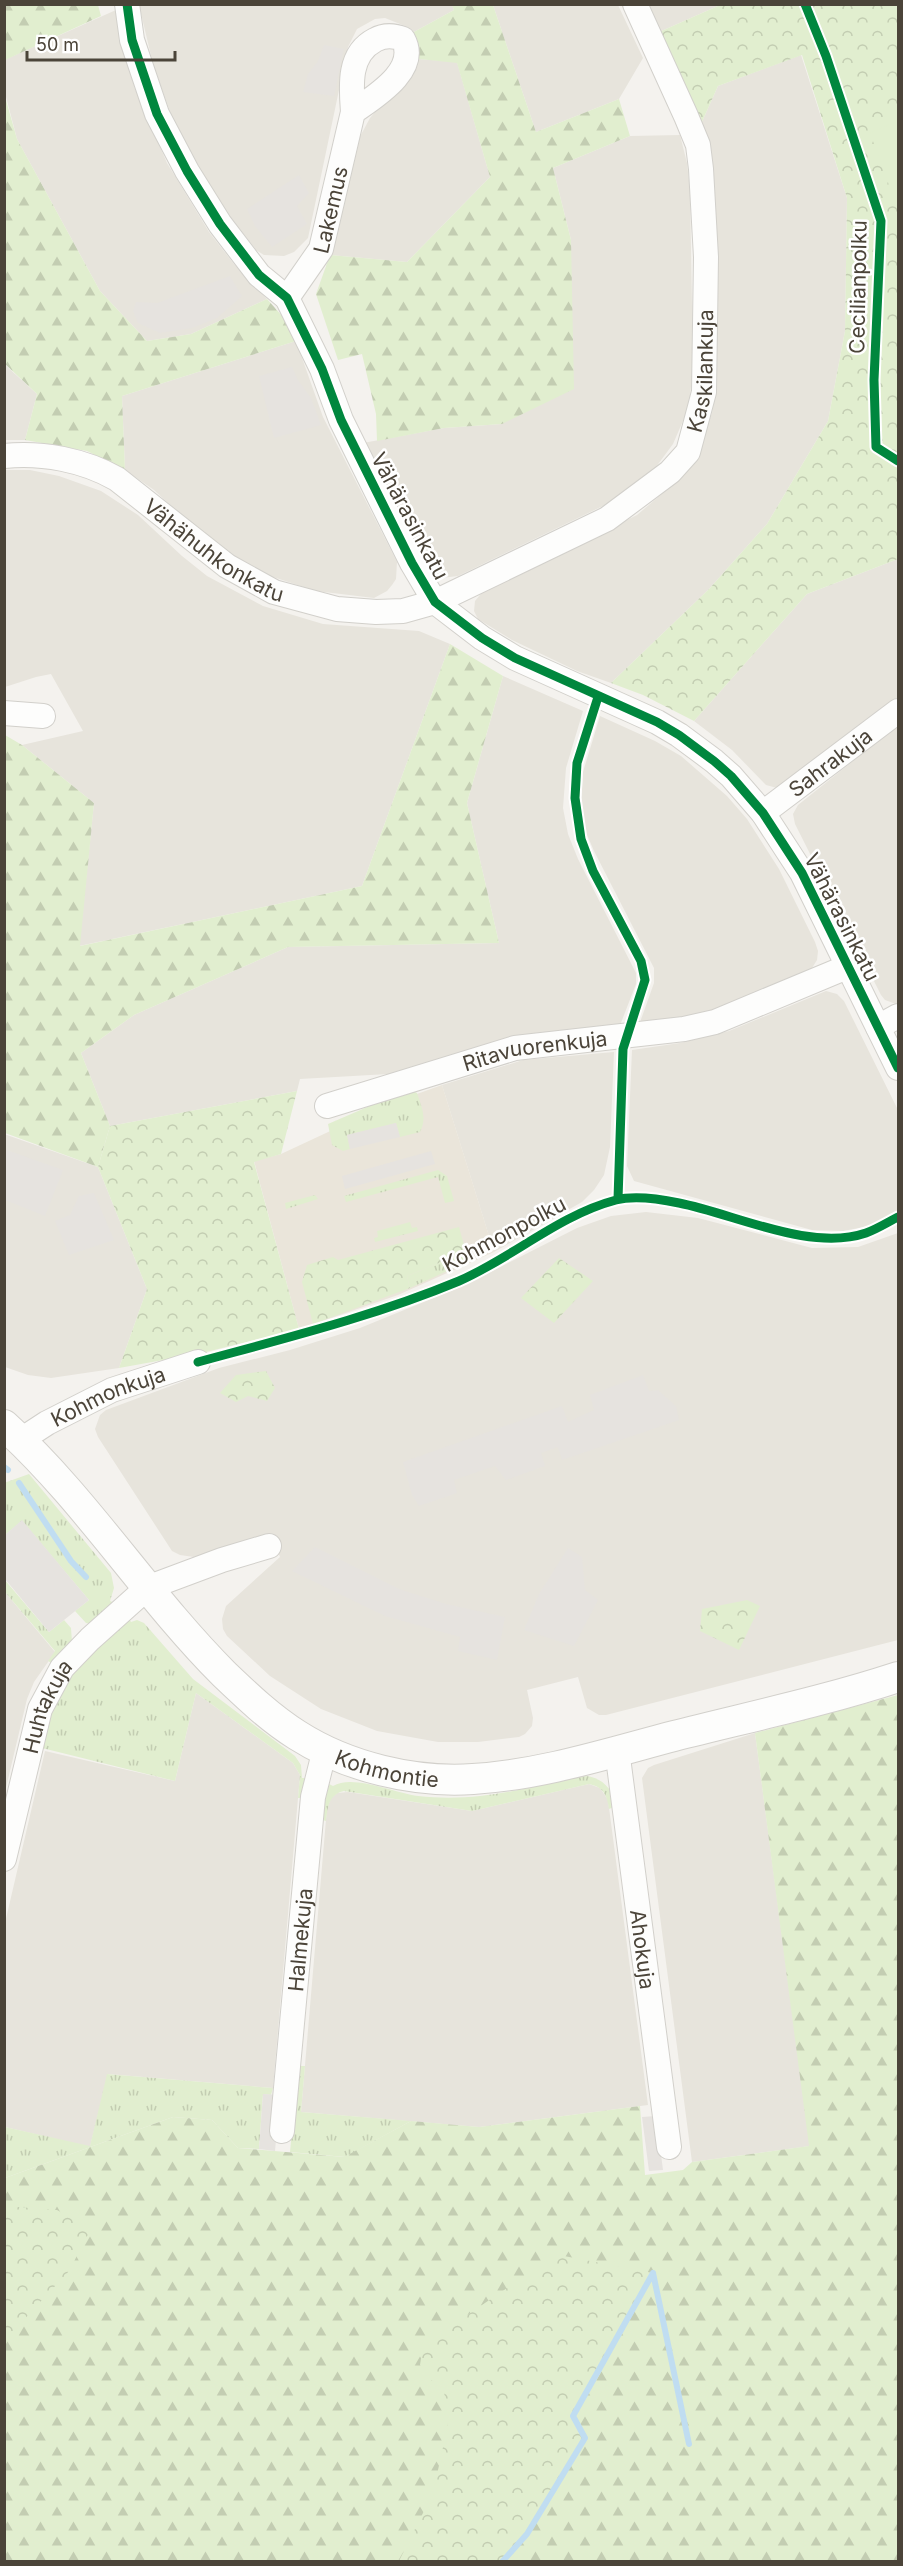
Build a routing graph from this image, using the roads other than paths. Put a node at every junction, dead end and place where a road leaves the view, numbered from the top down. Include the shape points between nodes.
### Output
1 (127, 4) edge
2 (635, 4) edge
3 (353, 112) dead end
4 (287, 298) junction
5 (4, 456) edge
6 (435, 602) junction
7 (898, 711) edge
8 (4, 712) edge
9 (43, 716) dead end
10 (763, 813) junction
11 (847, 967) junction
12 (888, 1021) edge
13 (898, 1068) edge
14 (327, 1106) dead end
15 (198, 1362) dead end
16 (13, 1432) edge
17 (269, 1546) dead end
18 (147, 1588) junction
19 (898, 1677) edge
20 (326, 1749) junction
21 (617, 1750) junction
22 (4, 1858) edge
23 (282, 2131) dead end
24 (669, 2147) dead end

1 - 4 street, Vähärasinkatu via 132,40 157,114 187,171 220,224 259,275
2 - 6 street, Kaskilankuja via 698,145 701,169 706,257 704,392 688,452 656,484 607,519
3 - 4 street, Lakemus via 321,249
4 - 6 street, Vähärasinkatu via 322,369 341,420
5 - 6 street, Vähähuhkonkatu via 57,458 102,471 227,566 294,599 376,612
6 - 10 street, Vähärasinkatu via 515,658 679,735 731,776
7 - 10 street, Sahrakuja
8 - 9 street
10 - 11 street, Vähärasinkatu via 802,873
11 - 12 street, Vähärasinkatu
11 - 14 street, Ritavuorenkuja via 715,1022 515,1048
12 - 13 street, Vähärasinkatu
15 - 16 street, Kohmonkuja via 112,1390 46,1423
16 - 18 street, Kohmontie
17 - 18 street
18 - 20 street, Kohmontie via 199,1648 256,1704 298,1736
18 - 22 street, Huhtakuja via 74,1655 47,1694 35,1726
19 - 21 street, Kohmontie
20 - 21 street, Kohmontie via 349,1760 408,1776 455,1780 516,1774
20 - 23 street, Halmekuja via 313,1797
21 - 24 street, Ahokuja

